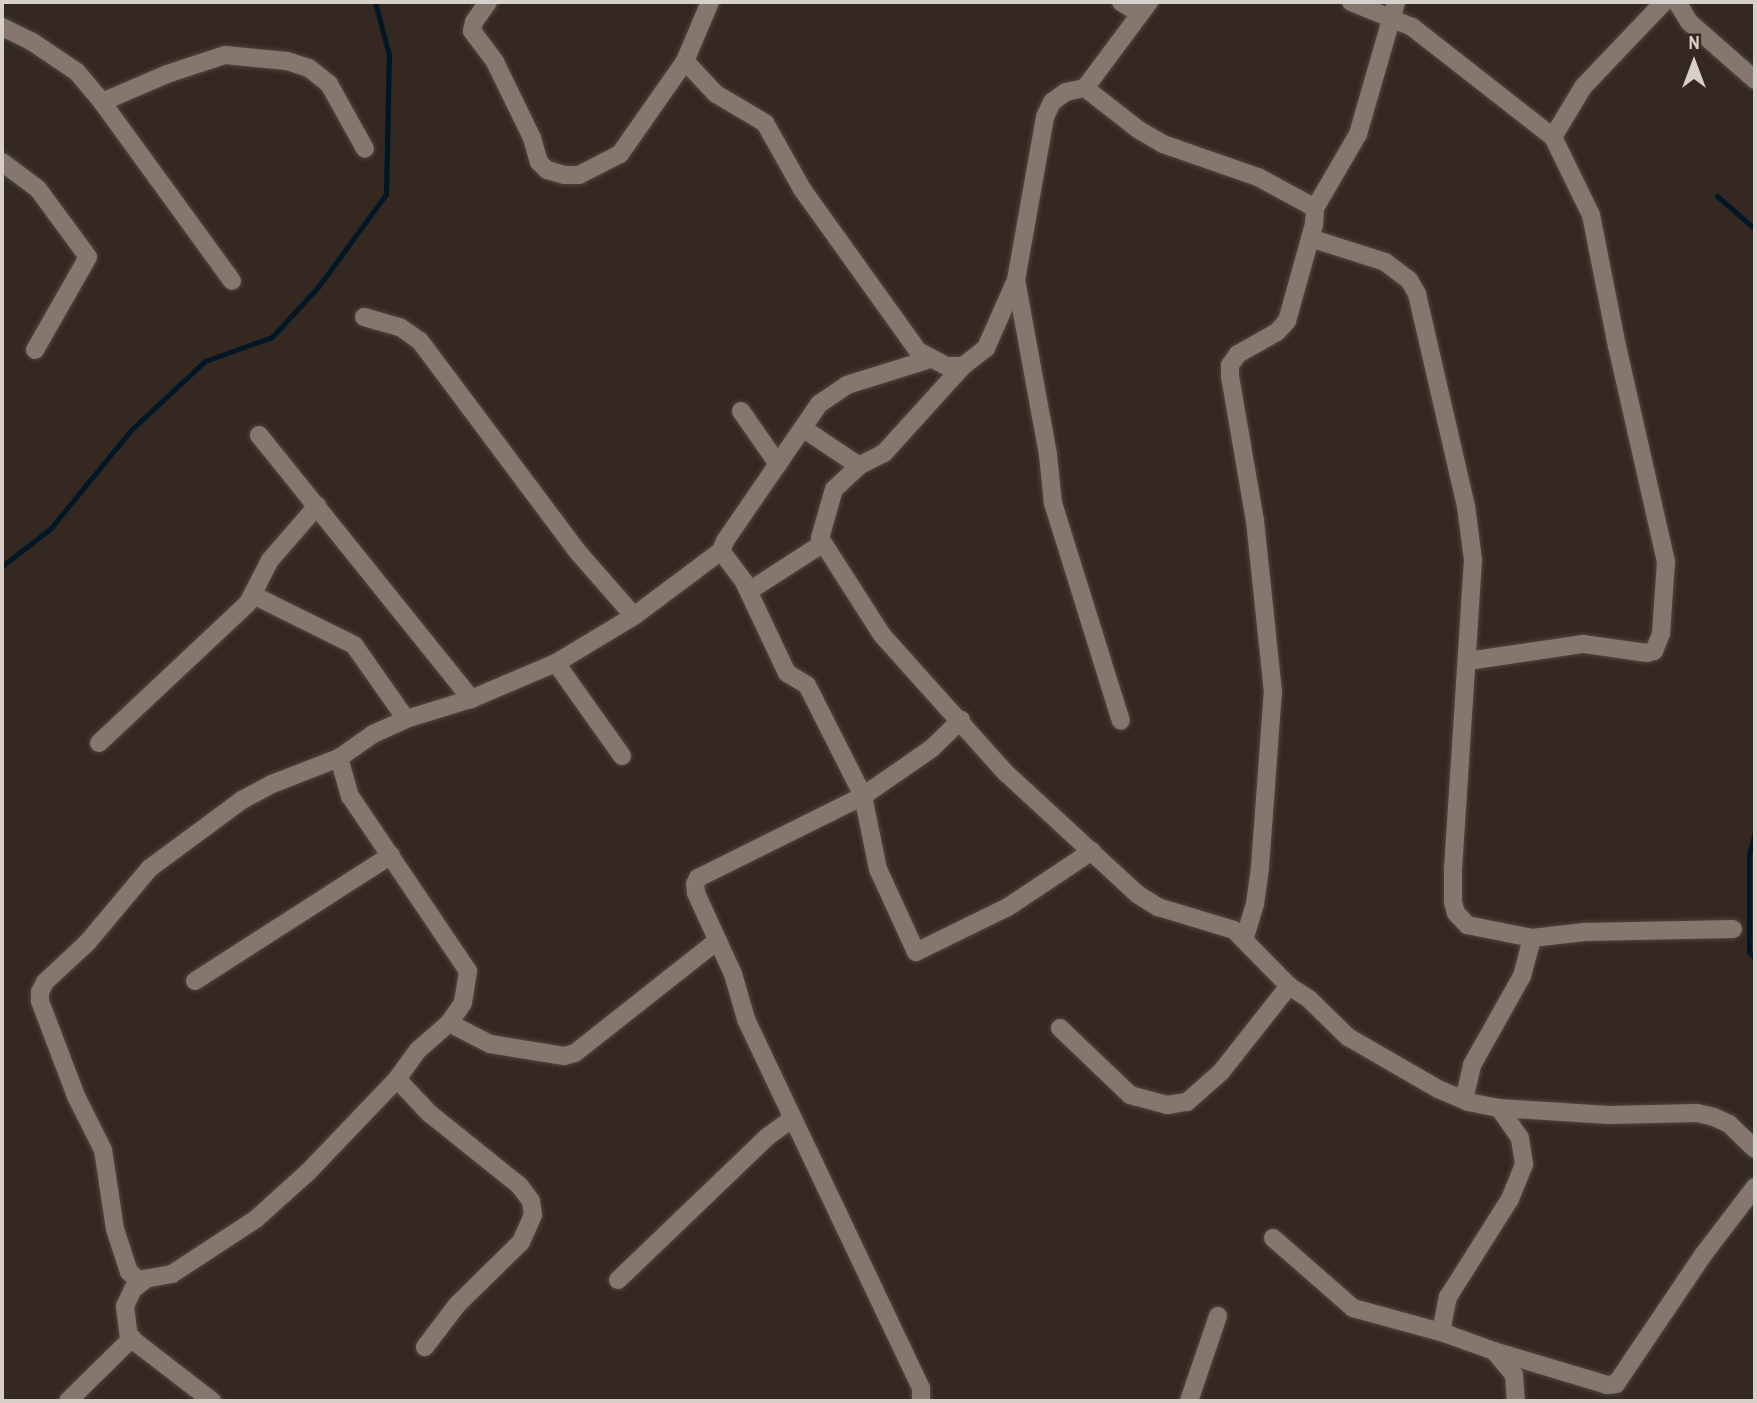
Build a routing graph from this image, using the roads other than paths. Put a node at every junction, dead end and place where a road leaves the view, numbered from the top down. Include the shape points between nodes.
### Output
1 (488, 2) edge
2 (710, 2) edge
3 (1121, 2) edge
4 (1351, 2) edge
5 (1664, 2) edge
6 (1677, 2) edge
7 (1145, 8) edge
8 (1393, 9) edge
9 (2, 27) edge
10 (685, 61) junction
11 (1755, 80) edge
12 (1085, 88) junction
13 (102, 102) junction
14 (1553, 137) junction
15 (365, 149) dead end
16 (2, 162) edge
17 (1315, 208) junction
18 (1310, 238) junction
19 (1016, 280) junction
20 (232, 281) dead end
21 (363, 317) dead end
22 (35, 350) dead end
23 (930, 359) junction
24 (963, 366) junction
25 (741, 411) dead end
26 (804, 429) junction
27 (259, 435) dead end
28 (778, 464) junction
29 (859, 466) junction
30 (317, 506) junction
31 (822, 544) junction
32 (721, 551) junction
33 (749, 592) junction
34 (253, 595) junction
35 (634, 616) junction
36 (1468, 661) junction
37 (556, 663) junction
38 (471, 699) junction
39 (406, 719) junction
40 (961, 720) junction
41 (1121, 721) dead end
42 (99, 743) dead end
43 (622, 756) dead end
44 (339, 758) junction
45 (863, 796) junction
46 (1092, 851) junction
47 (391, 855) junction
48 (1733, 929) dead end
49 (1532, 939) junction
50 (1244, 940) junction
51 (717, 941) junction
52 (195, 981) dead end
53 (1289, 986) junction
54 (449, 1023) junction
55 (1060, 1028) dead end
56 (397, 1079) junction
57 (1464, 1100) junction
58 (1499, 1108) junction
59 (793, 1118) junction
60 (1755, 1149) edge
61 (1755, 1187) edge
62 (1273, 1238) dead end
63 (145, 1280) junction
64 (618, 1280) dead end
65 (1218, 1316) dead end
66 (1441, 1332) junction
67 (132, 1338) junction
68 (425, 1347) dead end
69 (1494, 1351) junction
70 (68, 1401) edge
71 (212, 1401) edge
72 (921, 1401) edge
73 (1189, 1401) edge
74 (1516, 1401) edge

1 - 10 street via 472,31 495,62 540,162 552,173 579,175 620,154
2 - 10 street
3 - 7 street
4 - 8 street
5 - 14 street via 1583,87
6 - 11 street via 1689,22
7 - 12 street
8 - 14 street
8 - 17 street via 1358,134
9 - 13 street via 77,72
10 - 23 street via 716,94 765,123 794,177 838,240 918,351
12 - 17 street via 1163,144 1258,177
12 - 19 street via 1052,102 1045,117
13 - 15 street via 225,55 287,61 309,68 329,84
13 - 20 street
14 - 36 street via 1591,215 1605,272 1617,346 1666,561 1661,634 1654,651 1647,653 1583,644
16 - 22 street via 38,189 88,257
17 - 18 street
18 - 36 street via 1385,262 1400,271 1417,295 1466,506 1473,560
18 - 50 street via 1287,321 1277,332 1238,354 1230,365 1256,534 1273,692 1260,867
19 - 24 street via 986,348
19 - 41 street via 1053,503
21 - 35 street via 400,327 421,341 577,551
23 - 24 street via 946,366
23 - 26 street via 847,384 819,404
24 - 29 street via 884,453
25 - 28 street
26 - 28 street
26 - 29 street
27 - 30 street
28 - 32 street
29 - 31 street via 834,489 827,504
30 - 34 street via 270,561
30 - 38 street
31 - 33 street
31 - 40 street via 883,635
32 - 33 street
32 - 35 street
33 - 45 street via 787,673 807,685
34 - 39 street via 354,645
34 - 42 street via 231,621
35 - 37 street
36 - 49 street via 1460,731 1453,902 1467,925
37 - 38 street
37 - 43 street
38 - 39 street
39 - 44 street via 373,734
40 - 45 street via 931,749
40 - 46 street via 1006,772
44 - 47 street via 351,796
44 - 63 street via 242,800 150,868 40,992 76,1097 103,1150 115,1229 129,1272
45 - 46 street via 878,869 916,952 1007,907
45 - 51 street via 698,878 696,893
46 - 50 street via 1137,894 1158,907 1226,925
47 - 52 street
47 - 54 street via 468,971 463,1003
48 - 49 street via 1585,932
49 - 57 street via 1522,976 1472,1065
50 - 53 street
51 - 54 street via 575,1053 564,1056 490,1044
51 - 59 street via 746,1018
53 - 55 street via 1221,1072 1187,1102 1167,1105 1130,1095
53 - 57 street via 1368,1050
54 - 56 street via 418,1050
56 - 63 street via 256,1219 172,1274
56 - 68 street via 429,1113 519,1185 531,1201 533,1215 521,1242 457,1305
57 - 58 street
58 - 60 street via 1714,1116
58 - 66 street via 1520,1138 1524,1164 1510,1199 1448,1297
59 - 64 street
59 - 72 street via 921,1388
61 - 69 street via 1616,1384
62 - 66 street via 1353,1308
63 - 67 street via 133,1289 125,1306
65 - 73 street
66 - 69 street
67 - 70 street
67 - 71 street
69 - 74 street via 1514,1375

